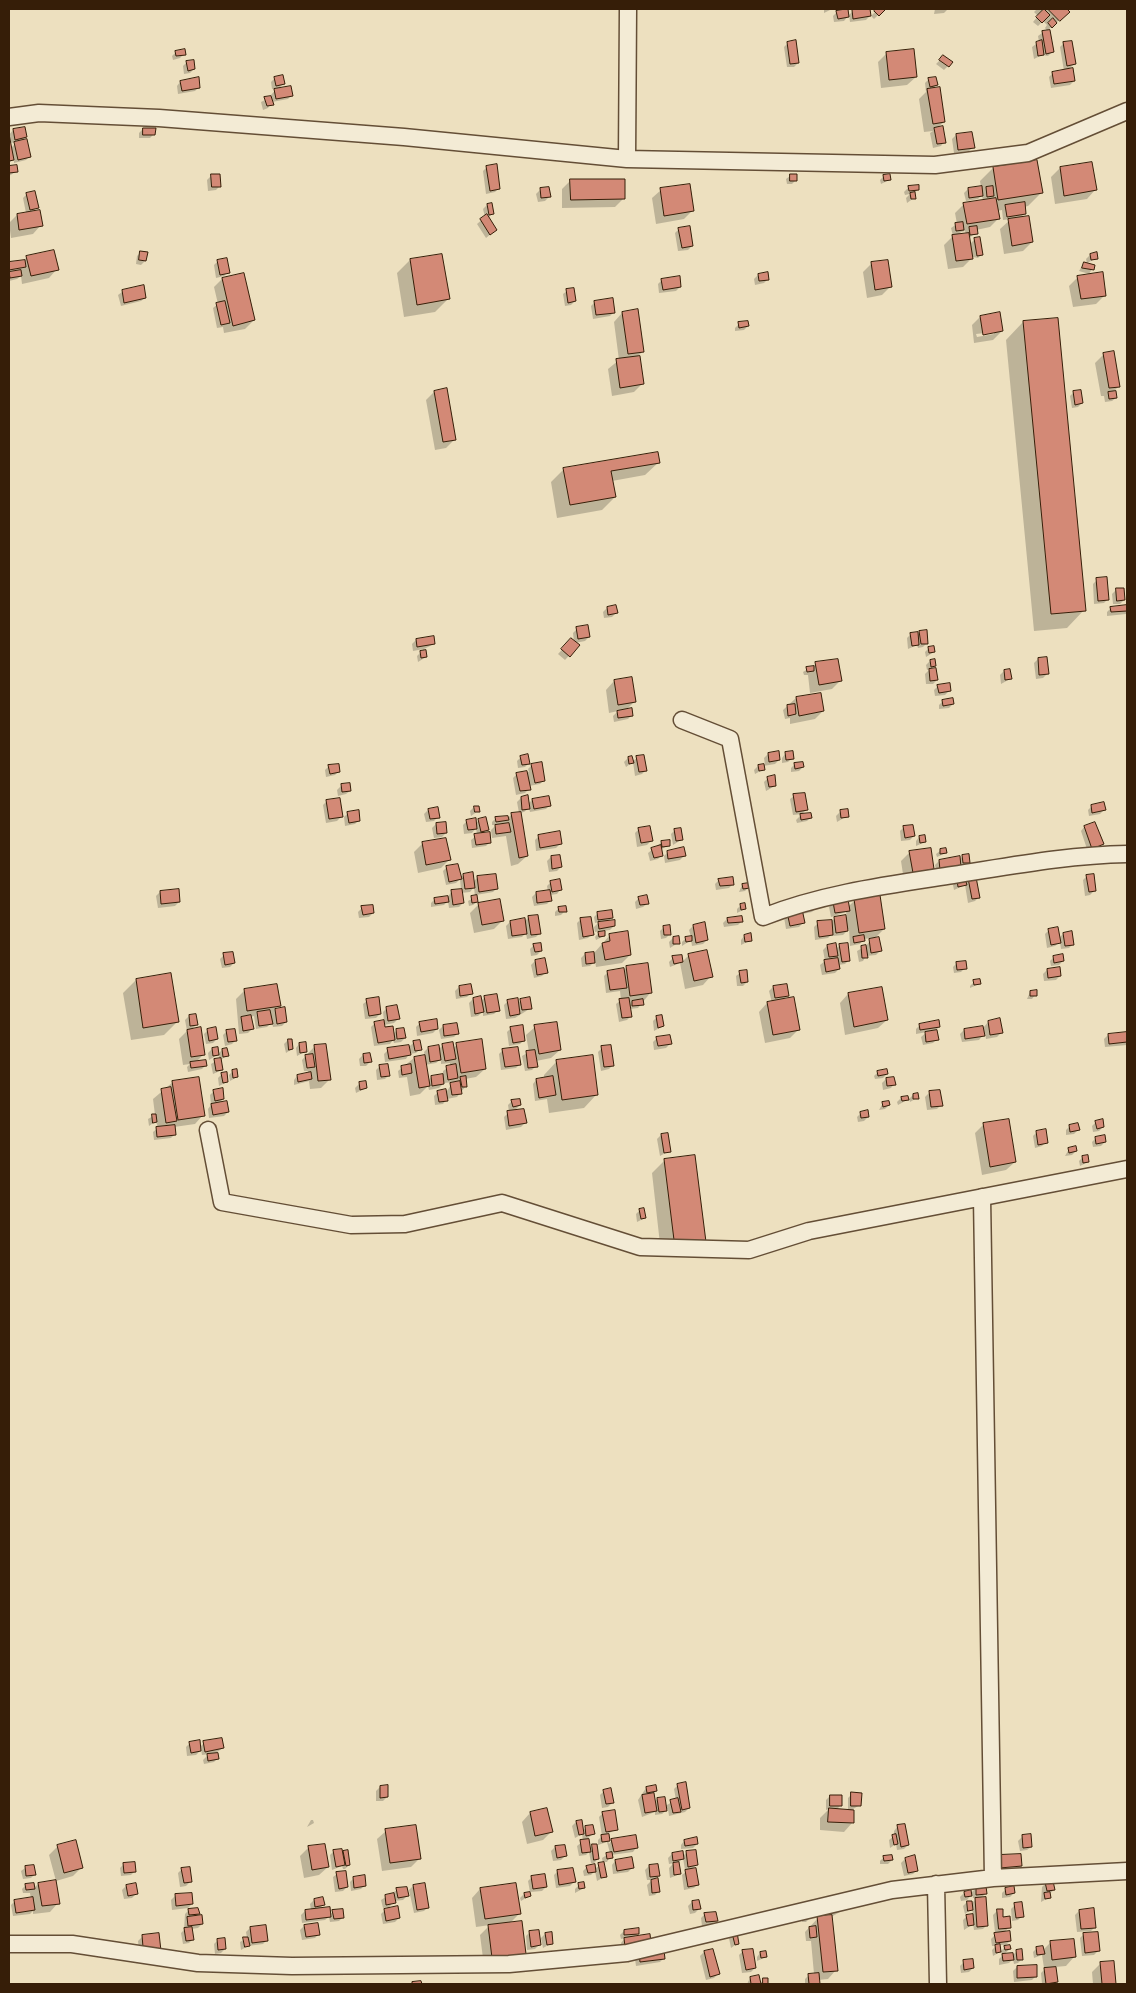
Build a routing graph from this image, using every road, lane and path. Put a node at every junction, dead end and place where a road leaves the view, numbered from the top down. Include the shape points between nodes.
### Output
1 (628, 9) edge
2 (1127, 111) edge
3 (9, 118) edge
4 (627, 158) junction
5 (682, 720) dead end
6 (1127, 854) edge
7 (208, 1130) dead end
8 (1127, 1168) edge
9 (982, 1197) junction
10 (1127, 1871) edge
11 (992, 1878) junction
12 (936, 1884) junction
13 (9, 1944) edge
14 (938, 1984) edge

1 - 4 street
2 - 4 street via 1028,153 935,164
3 - 4 street via 38,113 159,118
5 - 6 street via 730,739 763,917 800,903 863,889 1081,855
7 - 9 street via 222,1202 351,1225 405,1224 502,1203 640,1247 749,1250 809,1231
8 - 9 street
9 - 11 street
10 - 11 street
11 - 12 street
12 - 13 street via 892,1890 627,1953 509,1964 292,1966 198,1963 72,1944
12 - 14 street

